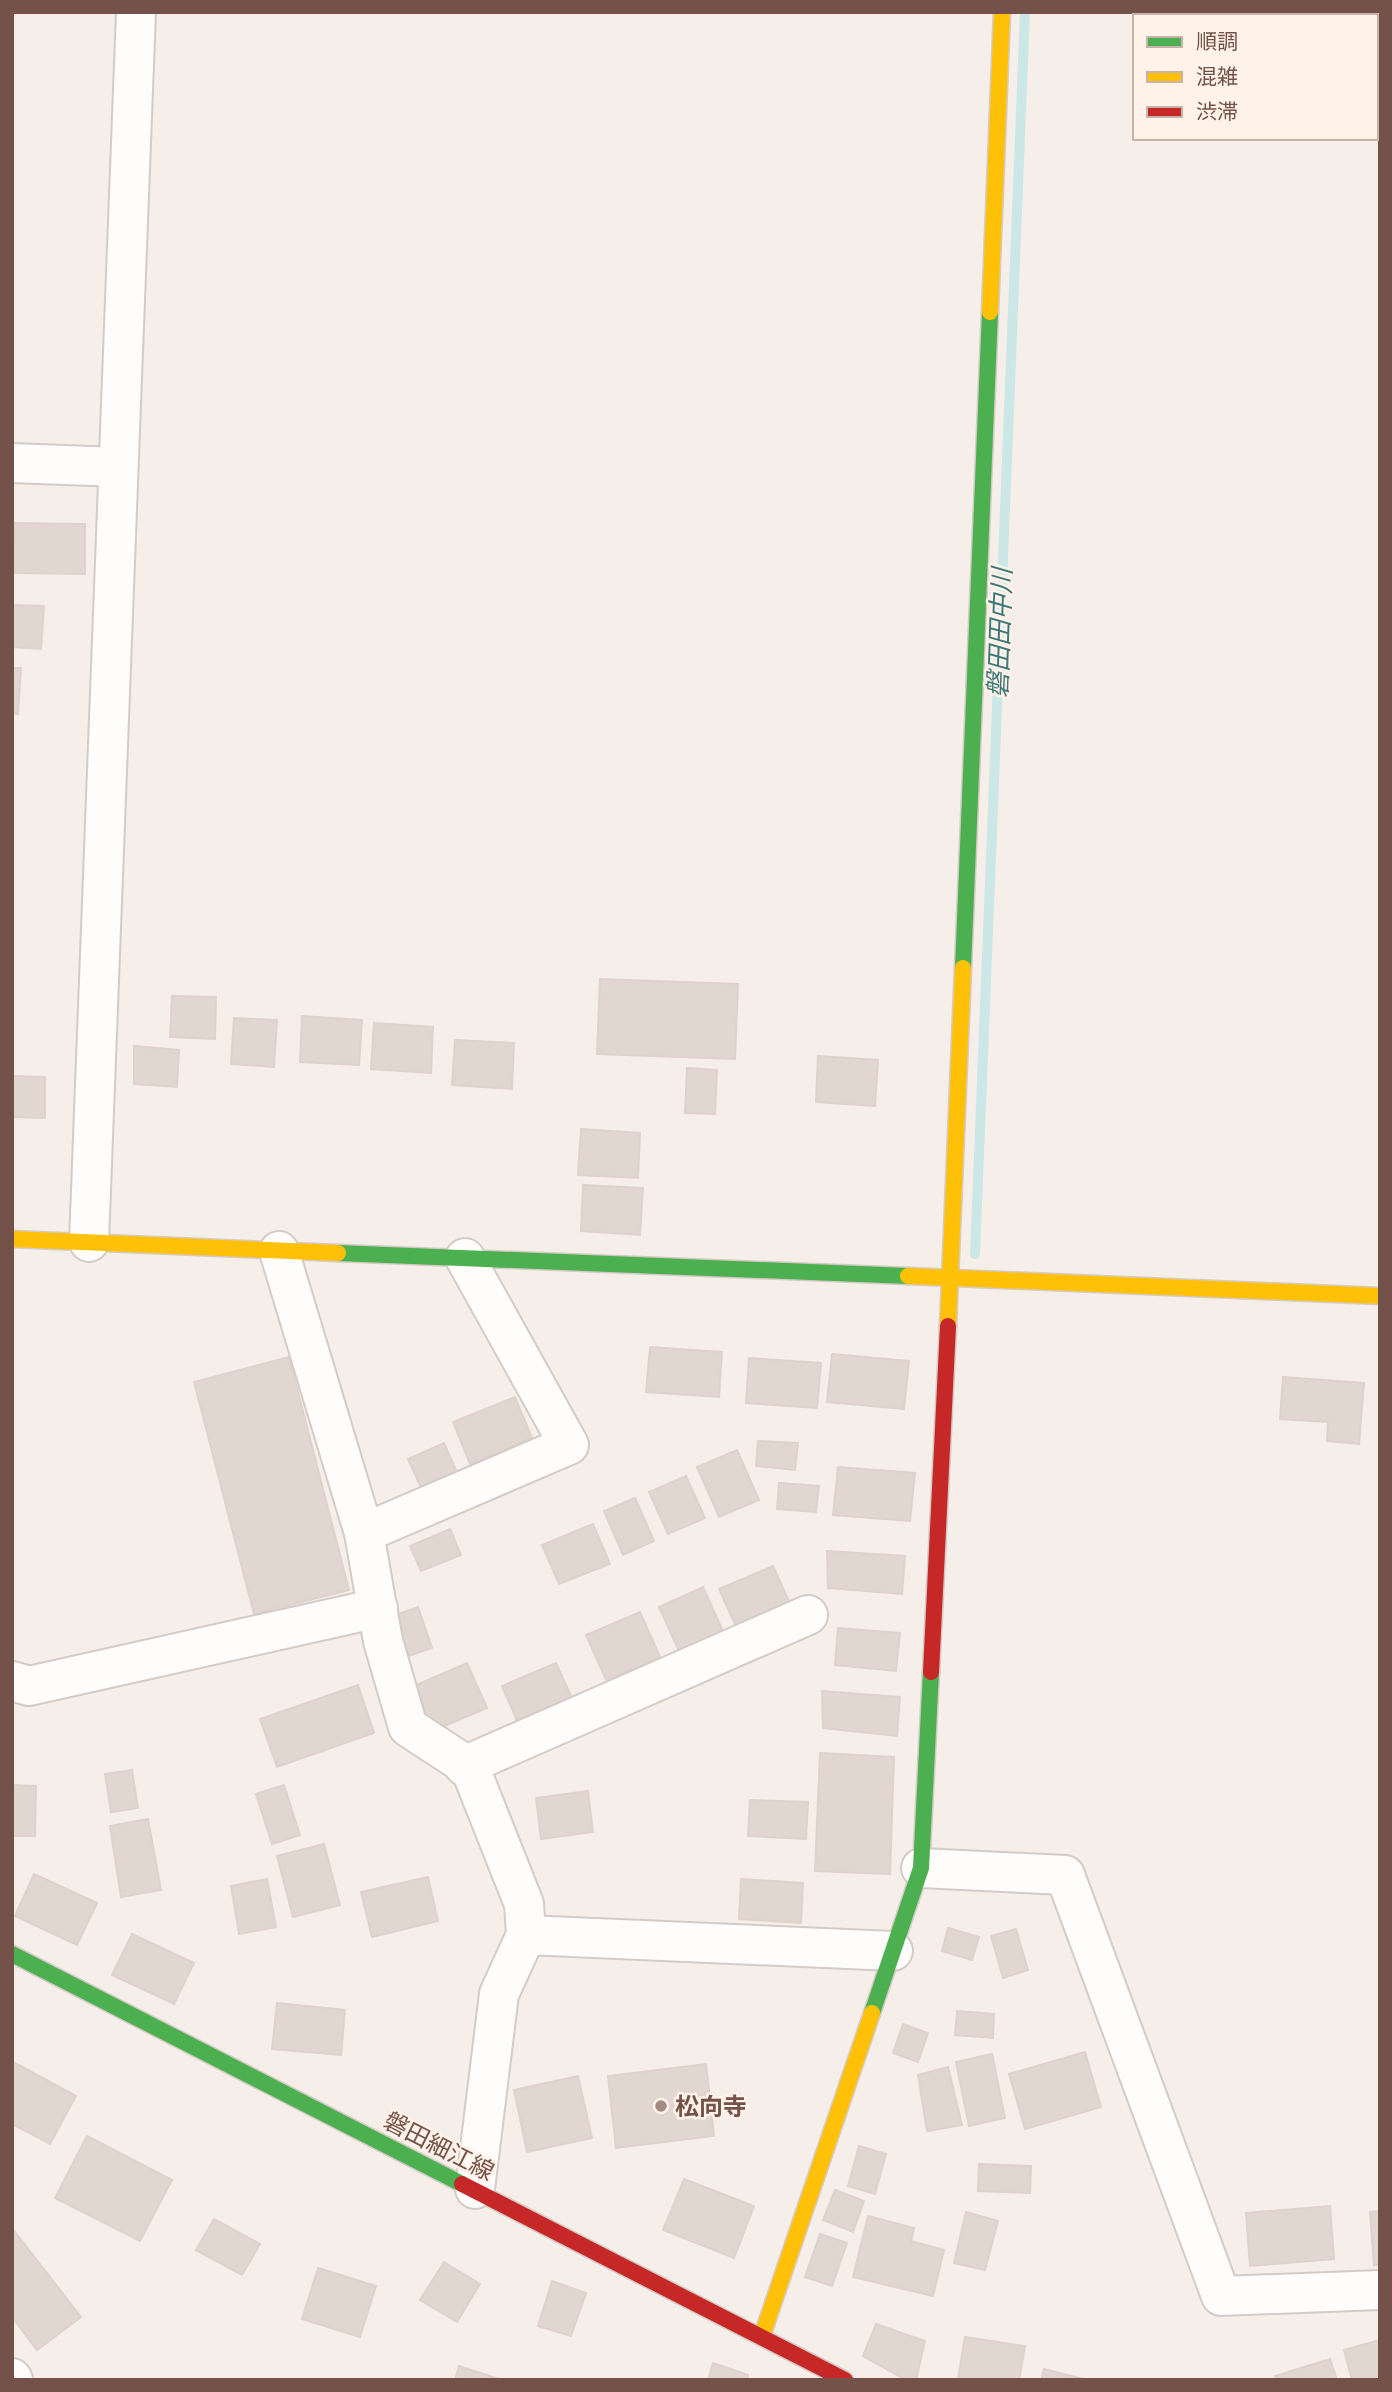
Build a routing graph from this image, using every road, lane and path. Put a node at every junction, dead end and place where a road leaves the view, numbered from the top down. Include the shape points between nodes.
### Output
1 (136, 12) edge
2 (1002, 12) edge
3 (12, 463) edge
4 (118, 467) junction
5 (12, 1238) edge
6 (89, 1242) junction
7 (279, 1251) junction
8 (465, 1258) junction
9 (951, 1276) junction
10 (1380, 1296) edge
11 (364, 1533) junction
12 (377, 1608) junction
13 (808, 1615) dead end
14 (12, 1681) edge
15 (464, 1766) junction
16 (921, 1868) junction
17 (526, 1935) junction
18 (893, 1951) junction
19 (12, 1954) edge
20 (475, 2189) junction
21 (1380, 2290) edge
22 (761, 2336) junction
23 (845, 2380) edge

1 - 4 street
2 - 9 street
3 - 4 street
4 - 6 street
5 - 6 street
6 - 7 street
7 - 8 street
7 - 11 street
8 - 9 street
8 - 11 street via 569,1445
9 - 10 street
9 - 16 street
11 - 12 street
12 - 14 street via 29,1686
12 - 15 street via 408,1727
13 - 15 street
15 - 17 street via 471,1773 524,1904
16 - 18 street
16 - 21 street via 1065,1875 1221,2296
17 - 18 street
17 - 20 street via 499,1994
18 - 22 street
19 - 20 street, 磐田細江線
20 - 22 street, 磐田細江線
22 - 23 street, 磐田細江線

